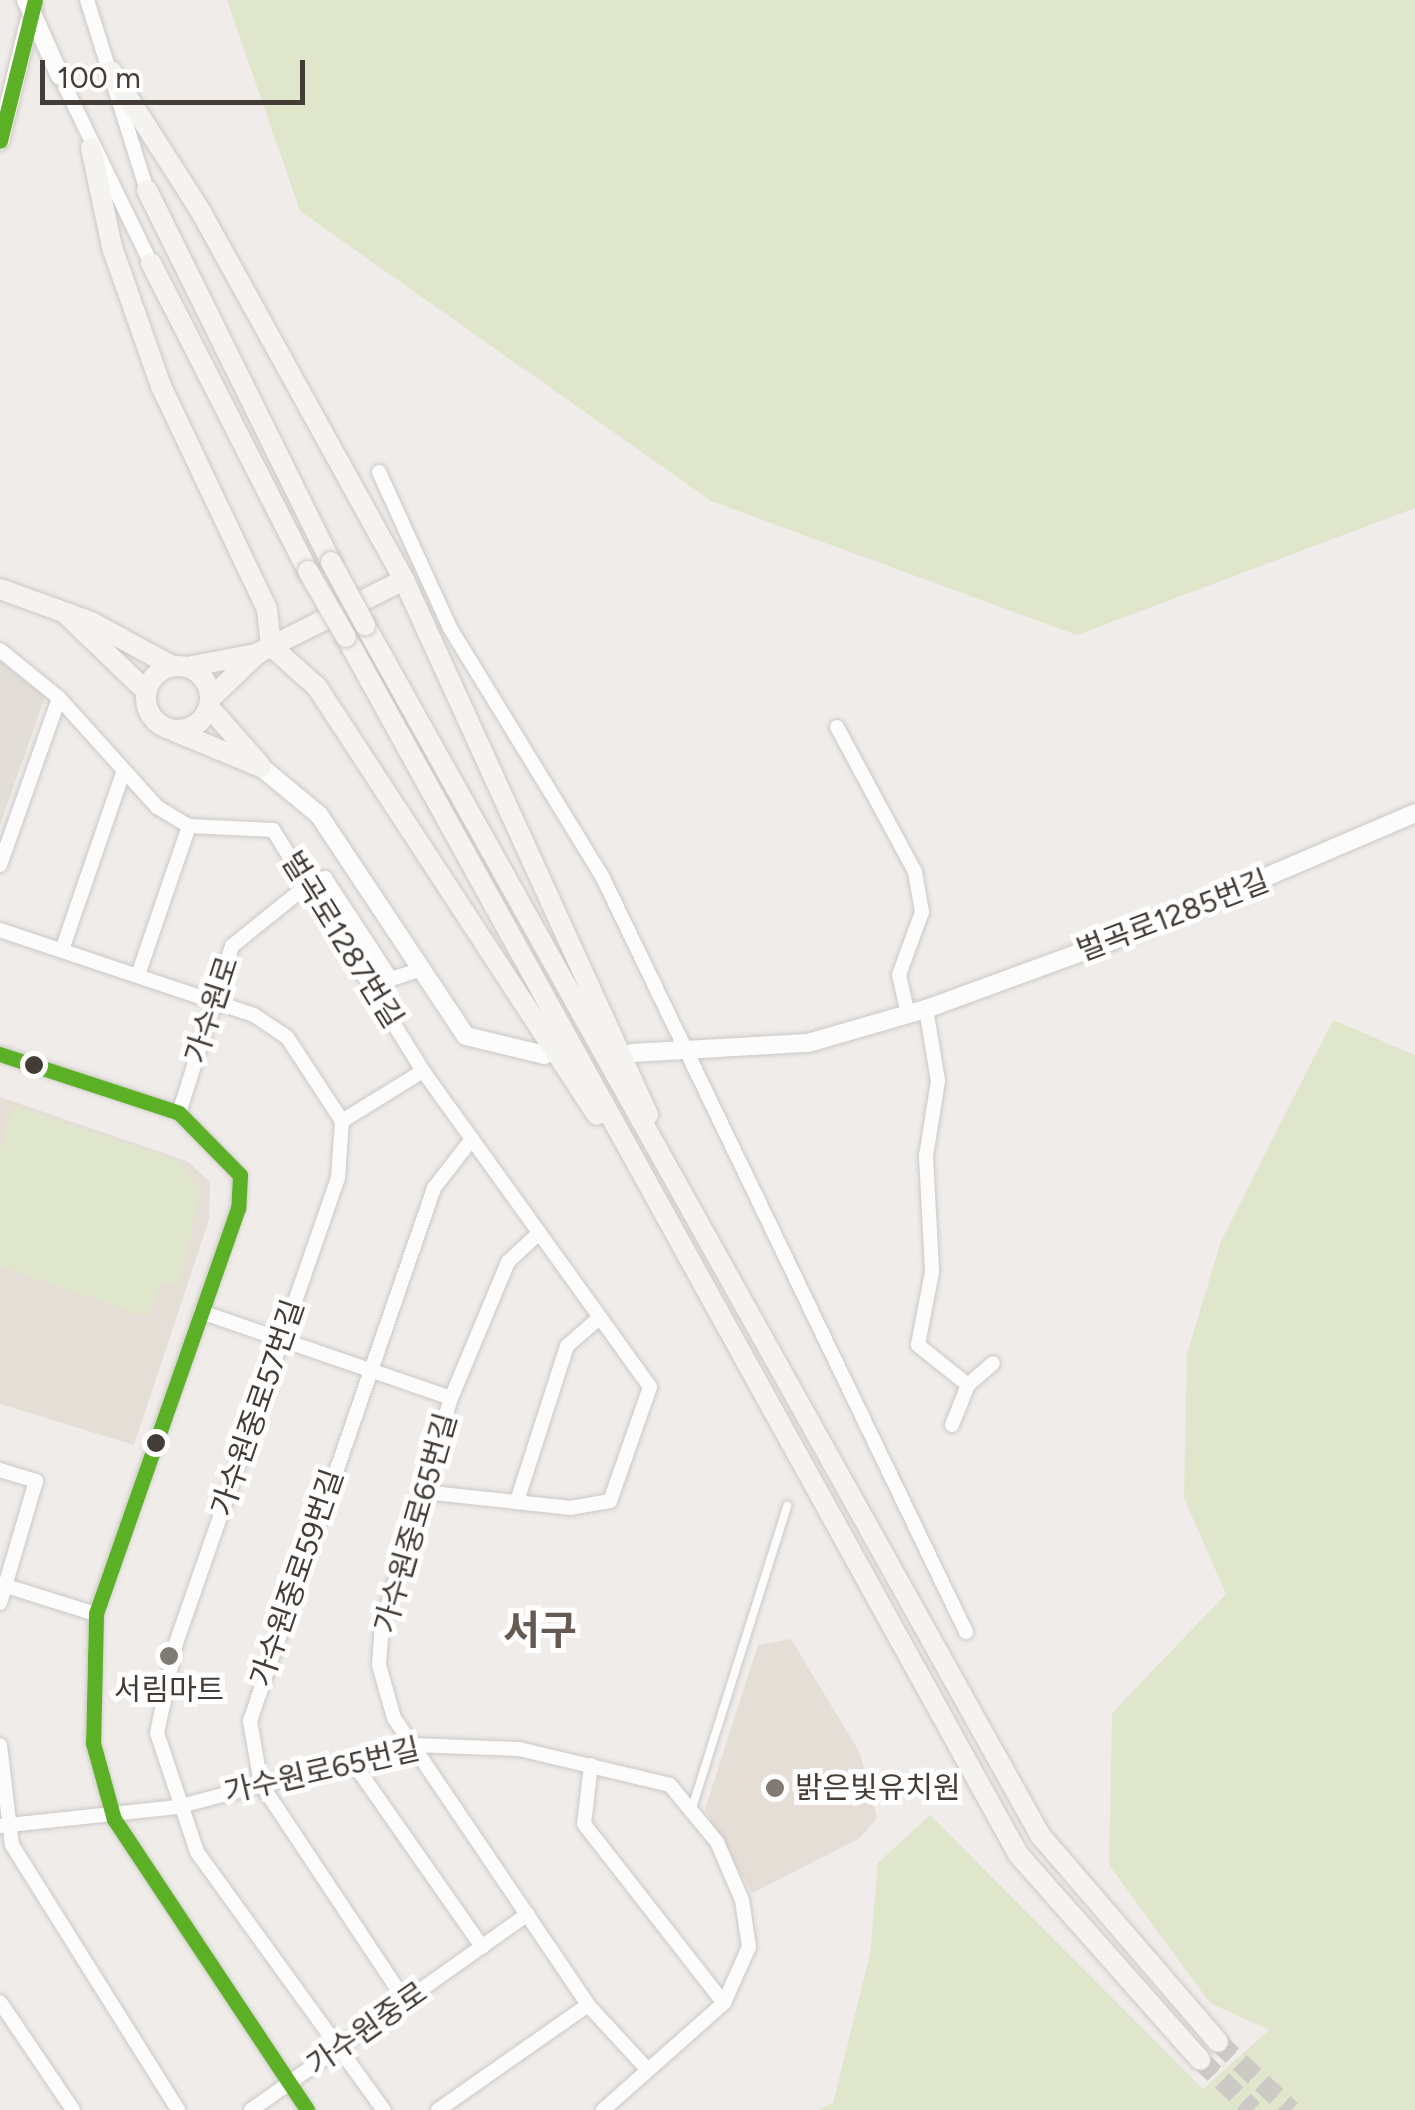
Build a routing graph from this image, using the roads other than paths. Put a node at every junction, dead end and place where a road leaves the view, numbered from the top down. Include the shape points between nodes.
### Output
1 (26, 0) edge
2 (35, 0) edge
3 (87, 0) edge
4 (111, 72) junction
5 (60, 76) joint
6 (0, 141) edge
7 (91, 148) junction
8 (147, 190) joint
9 (151, 263) joint
10 (379, 472) dead end
11 (404, 580) junction
12 (0, 589) edge
13 (65, 614) junction
14 (0, 650) edge
15 (265, 650) junction
16 (180, 667) junction
17 (146, 691) junction
18 (59, 698) junction
19 (210, 703) junction
20 (836, 727) dead end
21 (172, 730) junction
22 (261, 767) junction
23 (123, 773) junction
24 (1415, 813) edge
25 (190, 826) junction
26 (0, 865) edge
27 (310, 882) junction
28 (0, 930) edge
29 (62, 950) junction
30 (419, 970) junction
31 (138, 976) junction
32 (212, 1003) junction
33 (917, 1011) junction
34 (681, 1050) junction
35 (632, 1053) dead end
36 (0, 1054) edge
37 (545, 1055) dead end
38 (423, 1071) junction
39 (180, 1113) junction
40 (342, 1121) junction
41 (472, 1139) junction
42 (636, 1167) junction
43 (669, 1174) junction
44 (538, 1232) junction
45 (202, 1312) junction
46 (599, 1318) junction
47 (282, 1340) junction
48 (993, 1363) dead end
49 (370, 1370) junction
50 (968, 1385) junction
51 (451, 1398) junction
52 (952, 1425) dead end
53 (0, 1470) edge
54 (423, 1492) junction
55 (517, 1501) junction
56 (787, 1506) dead end
57 (2, 1585) edge
58 (0, 1603) edge
59 (96, 1614) junction
60 (966, 1632) dead end
61 (0, 1745) edge
62 (412, 1745) junction
63 (352, 1761) junction
64 (592, 1766) junction
65 (262, 1784) junction
66 (177, 1807) junction
67 (692, 1808) junction
68 (114, 1818) junction
69 (4, 1826) edge
70 (528, 1914) junction
71 (482, 1947) junction
72 (0, 2002) edge
73 (406, 2002) junction
74 (724, 2003) junction
75 (588, 2005) junction
76 (1218, 2042) tunnel mouth
77 (338, 2048) junction
78 (1200, 2060) tunnel mouth
79 (648, 2070) junction
80 (289, 2084) junction
81 (72, 2110) edge
82 (178, 2110) edge
83 (251, 2110) edge
84 (307, 2110) edge
85 (384, 2110) edge
86 (438, 2110) edge
87 (602, 2110) edge

1 - 5 street, bridge
2 - 6 street
3 - 4 street
4 - 8 street
4 - 11 main road via 201,212
5 - 7 street
7 - 9 street
7 - 15 main road via 112,246 155,368 267,609
8 - 43 main road, bridge via 330,562
9 - 42 main road, bridge via 308,571
10 - 34 street via 450,628 603,878
11 - 15 main road
11 - 43 main road via 632,1071
12 - 13 main road
13 - 16 main road
13 - 17 main road
14 - 18 street
15 - 16 main road
15 - 19 main road
15 - 42 main road via 317,687
16 - 17 main road
16 - 19 main road
17 - 21 main road via 154,720
18 - 23 street
18 - 26 street
19 - 21 main road via 199,723
19 - 22 main road
20 - 33 street via 915,872 922,912 899,975
21 - 22 main road
22 - 30 street via 319,815
23 - 25 street
23 - 29 street
24 - 33 street, 벌곡로1285번길 via 1147,928
25 - 27 street, 벌곡로1287번길 via 273,830
25 - 31 street
27 - 30 street via 325,878 392,979
27 - 32 street, 가수원로 via 232,946
27 - 38 street, 벌곡로1287번길
28 - 29 street
29 - 31 street
30 - 37 street via 466,1036
31 - 32 street
32 - 39 street, 가수원로
32 - 40 street via 286,1037
33 - 34 street, 벌곡로1285번길 via 808,1043
33 - 50 street via 938,1081 926,1156 932,1272 918,1345
34 - 35 street, 벌곡로1285번길
34 - 60 street via 829,1332 840,1380 933,1547
36 - 39 street
38 - 40 street
38 - 41 street, 벌곡로1287번길
39 - 45 street via 240,1175 238,1208
40 - 47 street, 가수원중로57번길 via 338,1178
41 - 44 street, 벌곡로1287번길
41 - 49 street, 가수원중로59번길 via 434,1188
42 - 78 main road via 1018,1854
43 - 76 main road via 1040,1835
44 - 46 street, 벌곡로1287번길
44 - 51 street, 가수원중로65번길 via 508,1262
45 - 47 street
45 - 59 street
46 - 55 street via 567,1346
46 - 55 street, 벌곡로1287번길 via 650,1386 610,1501 592,1508
47 - 49 street
47 - 66 street, 가수원중로57번길 via 162,1693 158,1734
48 - 50 street
49 - 51 street
49 - 65 street, 가수원중로59번길 via 258,1688 251,1748
50 - 52 street
51 - 54 street, 가수원중로65번길
53 - 57 street via 36,1481
54 - 55 street, 벌곡로1287번길
54 - 62 street, 가수원중로65번길 via 382,1623 379,1665 394,1718
56 - 67 lane
57 - 58 street
57 - 59 street
59 - 68 street via 93,1743
61 - 69 street
62 - 63 street, 가수원로65번길
62 - 64 street, 가수원로65번길 via 519,1750
62 - 70 street, 가수원중로65번길
63 - 65 street, 가수원로65번길
63 - 71 street
64 - 67 street, 가수원로65번길 via 670,1785
64 - 74 street via 584,1824
65 - 66 street, 가수원로65번길
65 - 73 street, 가수원중로59번길
66 - 68 street, 가수원로65번길
66 - 77 street, 가수원중로57번길 via 231,1904
67 - 74 street, 가수원로65번길 via 742,1900 748,1947
68 - 69 street
68 - 80 street
69 - 82 street via 42,1906
70 - 71 street, 가수원중로
70 - 75 street
71 - 73 street, 가수원중로
72 - 81 street
73 - 77 street, 가수원중로
74 - 79 street, 가수원로65번길
75 - 79 street
75 - 86 street
77 - 80 street, 가수원중로
77 - 85 street, 가수원중로57번길
79 - 87 street, 가수원로65번길
80 - 83 street, 가수원중로
80 - 84 street

